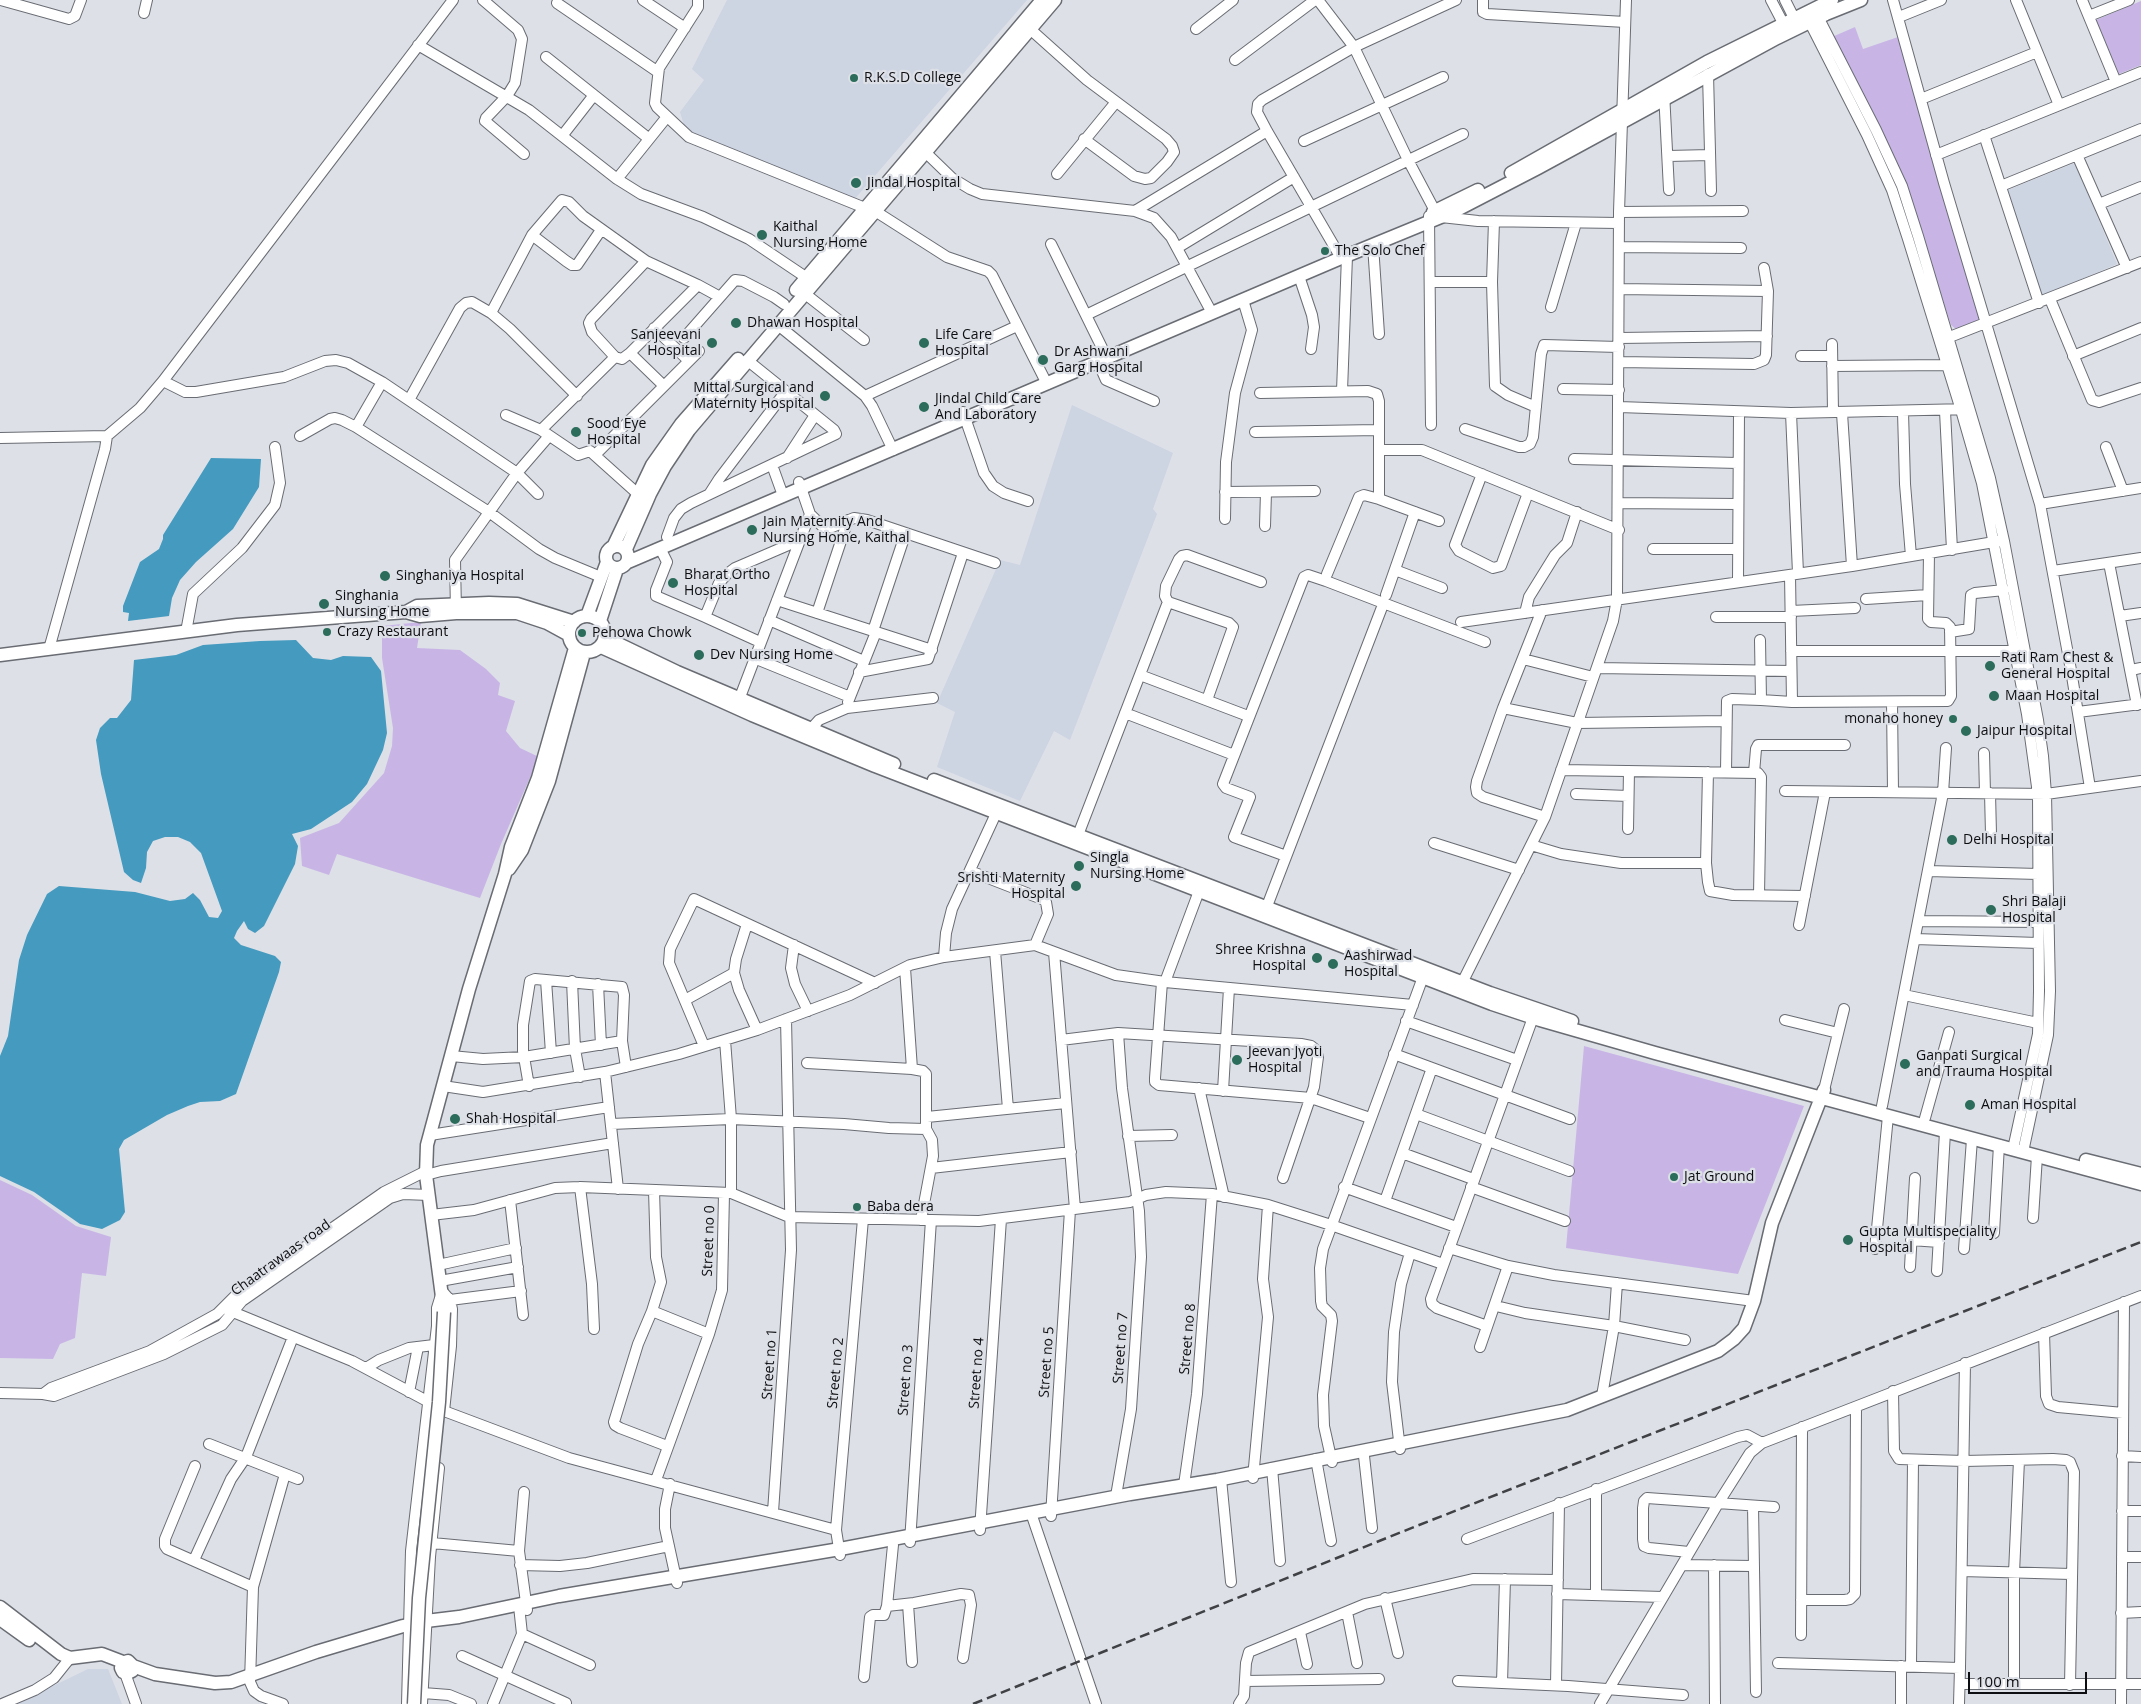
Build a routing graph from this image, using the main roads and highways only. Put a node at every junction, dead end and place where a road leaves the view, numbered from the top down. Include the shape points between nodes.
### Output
1 (1042, 0) edge
2 (1055, 0) edge
3 (1861, 0) edge
4 (1813, 12) edge
5 (1664, 92) junction
6 (922, 149) junction
7 (1434, 216) junction
8 (1342, 255) junction
9 (810, 280) junction
10 (1210, 310) junction
11 (800, 485) junction
12 (621, 559) junction
13 (456, 608) junction
14 (587, 616) junction
15 (600, 621) junction
16 (574, 622) junction
17 (569, 635) junction
18 (603, 642) junction
19 (579, 650) junction
20 (0, 655) edge
21 (737, 703) junction
22 (998, 809) junction
23 (1135, 862) junction
24 (1265, 912) junction
25 (1460, 987) junction
26 (1823, 1094) junction
27 (1885, 1111) junction
28 (2019, 1147) junction
29 (2141, 1174) edge
30 (2141, 1184) edge
31 (1399, 1446) junction
32 (1331, 1459) junction
33 (1222, 1482) junction
34 (1051, 1513) junction
35 (910, 1539) junction
36 (840, 1552) junction
37 (0, 1607) edge
38 (0, 1619) edge
39 (68, 1661) junction
40 (414, 1704) edge

1 - 6 main road
2 - 6 main road
3 - 4 main road
4 - 5 main road via 1708,74
4 - 5 main road via 1707,62
5 - 7 main road
6 - 9 main road
7 - 8 main road
7 - 8 main road via 1373,245
8 - 10 main road
8 - 10 main road via 1243,300
9 - 12 main road via 804,293 690,430 665,466
9 - 12 main road via 784,304 681,424 652,465 613,547 607,553
10 - 11 main road
11 - 12 main road via 667,537
11 - 12 main road via 660,548
12 - 14 main road via 601,577
12 - 15 main road
13 - 16 main road via 517,604
13 - 17 main road via 517,613 547,622
13 - 20 main road via 417,606 406,612 237,625
14 - 15 main road
14 - 16 main road
15 - 18 main road via 606,631
16 - 17 main road
17 - 19 main road
18 - 19 main road via 591,653
18 - 21 main road
19 - 40 main road, bridge via 550,756 549,781 522,850 505,874 469,989 427,1145 426,1173 444,1291 444,1312 439,1402 419,1598
21 - 22 main road via 811,729
21 - 22 main road via 875,766
22 - 23 main road
22 - 23 main road via 1078,835
23 - 24 main road
23 - 24 main road via 1199,891
24 - 25 main road
24 - 25 main road via 1423,978
25 - 26 main road via 1534,1013 1566,1019
26 - 27 main road
26 - 31 main road via 1772,1223 1754,1302 1744,1328 1734,1339 1718,1351 1546,1421 1501,1432
27 - 28 main road via 1925,1118
27 - 28 main road via 1972,1139
28 - 29 main road
28 - 30 main road via 2037,1156
31 - 32 main road
31 - 32 main road via 1364,1456
32 - 33 main road
33 - 34 main road
33 - 34 main road via 1116,1496
34 - 35 main road
35 - 36 main road
35 - 36 main road via 893,1545
36 - 39 main road via 426,1626 231,1682 215,1683 126,1668 102,1654
37 - 39 main road
38 - 39 main road via 59,1661

